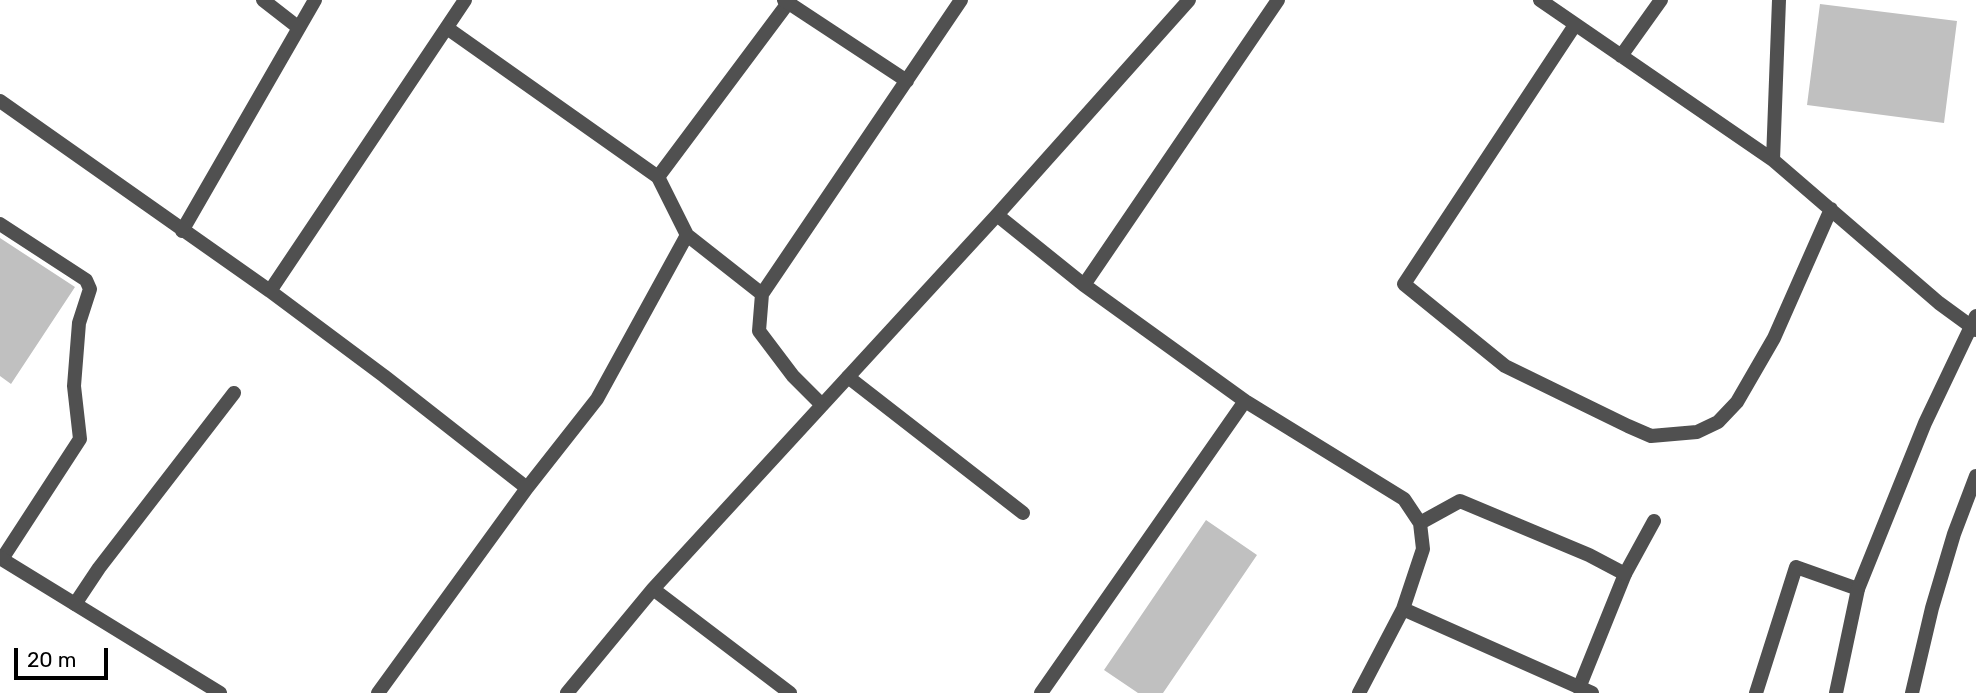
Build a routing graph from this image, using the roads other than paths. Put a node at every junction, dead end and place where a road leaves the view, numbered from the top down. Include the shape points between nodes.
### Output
1 (263, 0) edge
2 (314, 0) edge
3 (465, 0) edge
4 (961, 0) edge
5 (1189, 0) edge
6 (1278, 0) edge
7 (1540, 0) edge
8 (1661, 0) edge
9 (1779, 0) edge
10 (786, 1) edge
11 (1575, 25) junction
12 (299, 28) junction
13 (447, 28) junction
14 (1621, 56) junction
15 (907, 81) junction
16 (0, 101) edge
17 (1773, 160) junction
18 (658, 177) junction
19 (1831, 209) junction
20 (997, 215) junction
21 (0, 224) edge
22 (181, 231) junction
23 (687, 234) junction
24 (1084, 285) junction
25 (270, 291) junction
26 (762, 294) junction
27 (1974, 324) edge
28 (848, 377) junction
29 (234, 393) dead end
30 (1245, 401) junction
31 (822, 405) junction
32 (1976, 476) edge
33 (527, 488) junction
34 (1023, 513) dead end
35 (1654, 520) dead end
36 (1420, 523) junction
37 (1, 558) edge
38 (1625, 574) junction
39 (653, 589) junction
40 (1858, 589) junction
41 (75, 604) junction
42 (1403, 609) junction
43 (1586, 690) edge
44 (220, 693) edge
45 (378, 693) edge
46 (567, 693) edge
47 (790, 693) edge
48 (1041, 693) edge
49 (1359, 693) edge
50 (1756, 693) edge
51 (1836, 693) edge
52 (1912, 693) edge

1 - 12 street
2 - 12 street
3 - 13 street
4 - 15 street
5 - 20 street
6 - 24 street
7 - 11 street
8 - 14 street
9 - 17 street
10 - 15 street
10 - 18 street
11 - 14 street
11 - 19 street via 1404,284 1505,366 1651,436 1698,432 1718,422 1737,402 1774,338
12 - 22 street
13 - 18 street
13 - 25 street
14 - 17 street
15 - 26 street
16 - 22 street
17 - 19 street
18 - 23 street
19 - 27 street via 1939,303
20 - 24 street
20 - 28 street
21 - 37 street via 86,281 90,289 79,323 74,386 80,439
22 - 25 street
23 - 26 street
23 - 33 street via 597,399
24 - 30 street
25 - 33 street
26 - 31 street via 759,331
27 - 40 street via 1925,423
28 - 31 street
28 - 34 street
29 - 41 street
30 - 36 street via 1404,499
30 - 48 street
31 - 39 street
32 - 52 street via 1932,608
33 - 45 street
35 - 38 street
36 - 38 street via 1460,501
36 - 42 street via 1423,549
37 - 41 street
38 - 43 street
39 - 46 street
39 - 47 street
40 - 50 street via 1797,567
40 - 51 street
41 - 44 street
42 - 43 street
42 - 49 street

